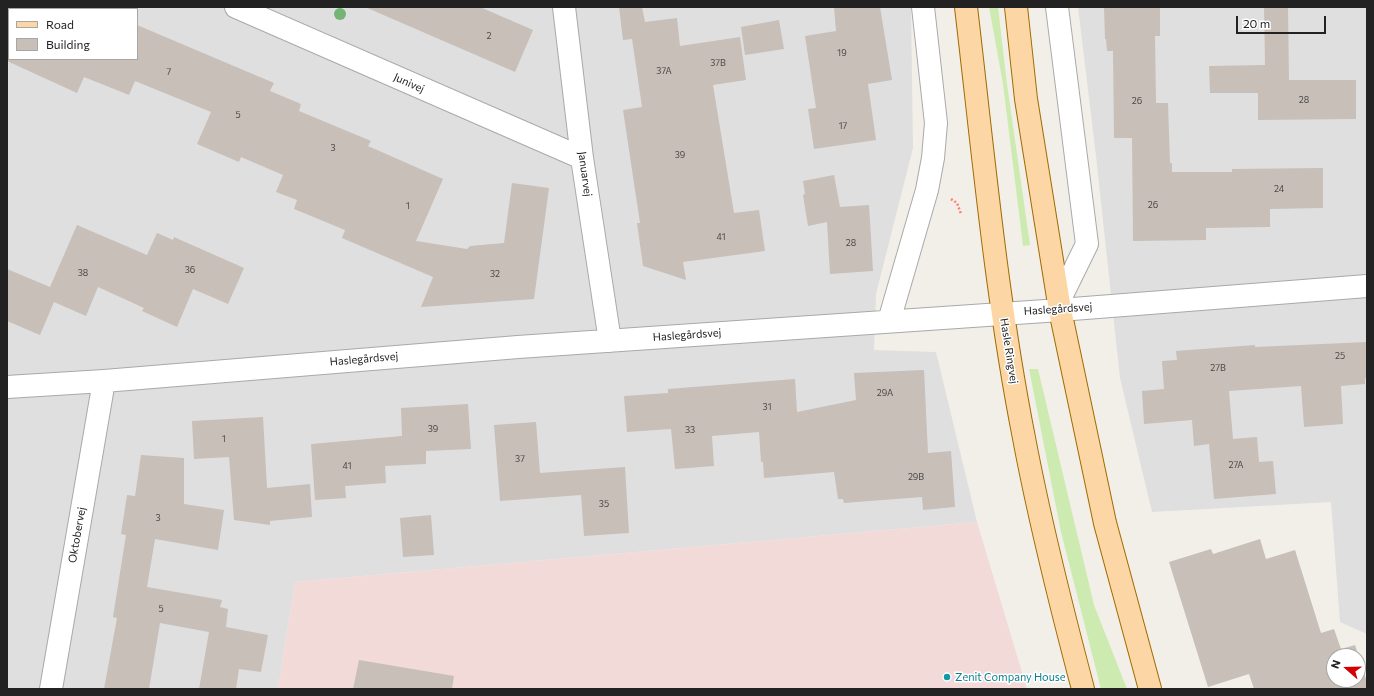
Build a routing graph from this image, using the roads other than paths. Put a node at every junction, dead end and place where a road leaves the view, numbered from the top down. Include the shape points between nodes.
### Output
1 (236, 7) edge
2 (564, 7) edge
3 (923, 7) edge
4 (966, 7) edge
5 (1016, 7) edge
6 (1057, 7) edge
7 (582, 158) junction
8 (1367, 286) edge
9 (1060, 310) junction
10 (1003, 313) junction
11 (889, 322) junction
12 (610, 341) junction
13 (104, 381) junction
14 (7, 387) edge
15 (51, 689) edge
16 (1083, 689) edge
17 (1150, 689) edge

1 - 7 street, Junivej
2 - 7 street, Januarvej
3 - 11 street via 936,123 934,158
4 - 10 main road, Hasle Ringvej
5 - 9 main road via 1026,99
6 - 9 street via 1087,244 1062,295
7 - 12 street, Januarvej
8 - 9 street, Haslegårdsvej
9 - 10 street, Haslegårdsvej
9 - 17 main road via 1105,523
10 - 11 street, Haslegårdsvej
10 - 16 main road, Hasle Ringvej via 1028,461 1053,574
11 - 12 street, Haslegårdsvej
12 - 13 street, Haslegårdsvej
13 - 14 street, Haslegårdsvej
13 - 15 street, Oktobervej

